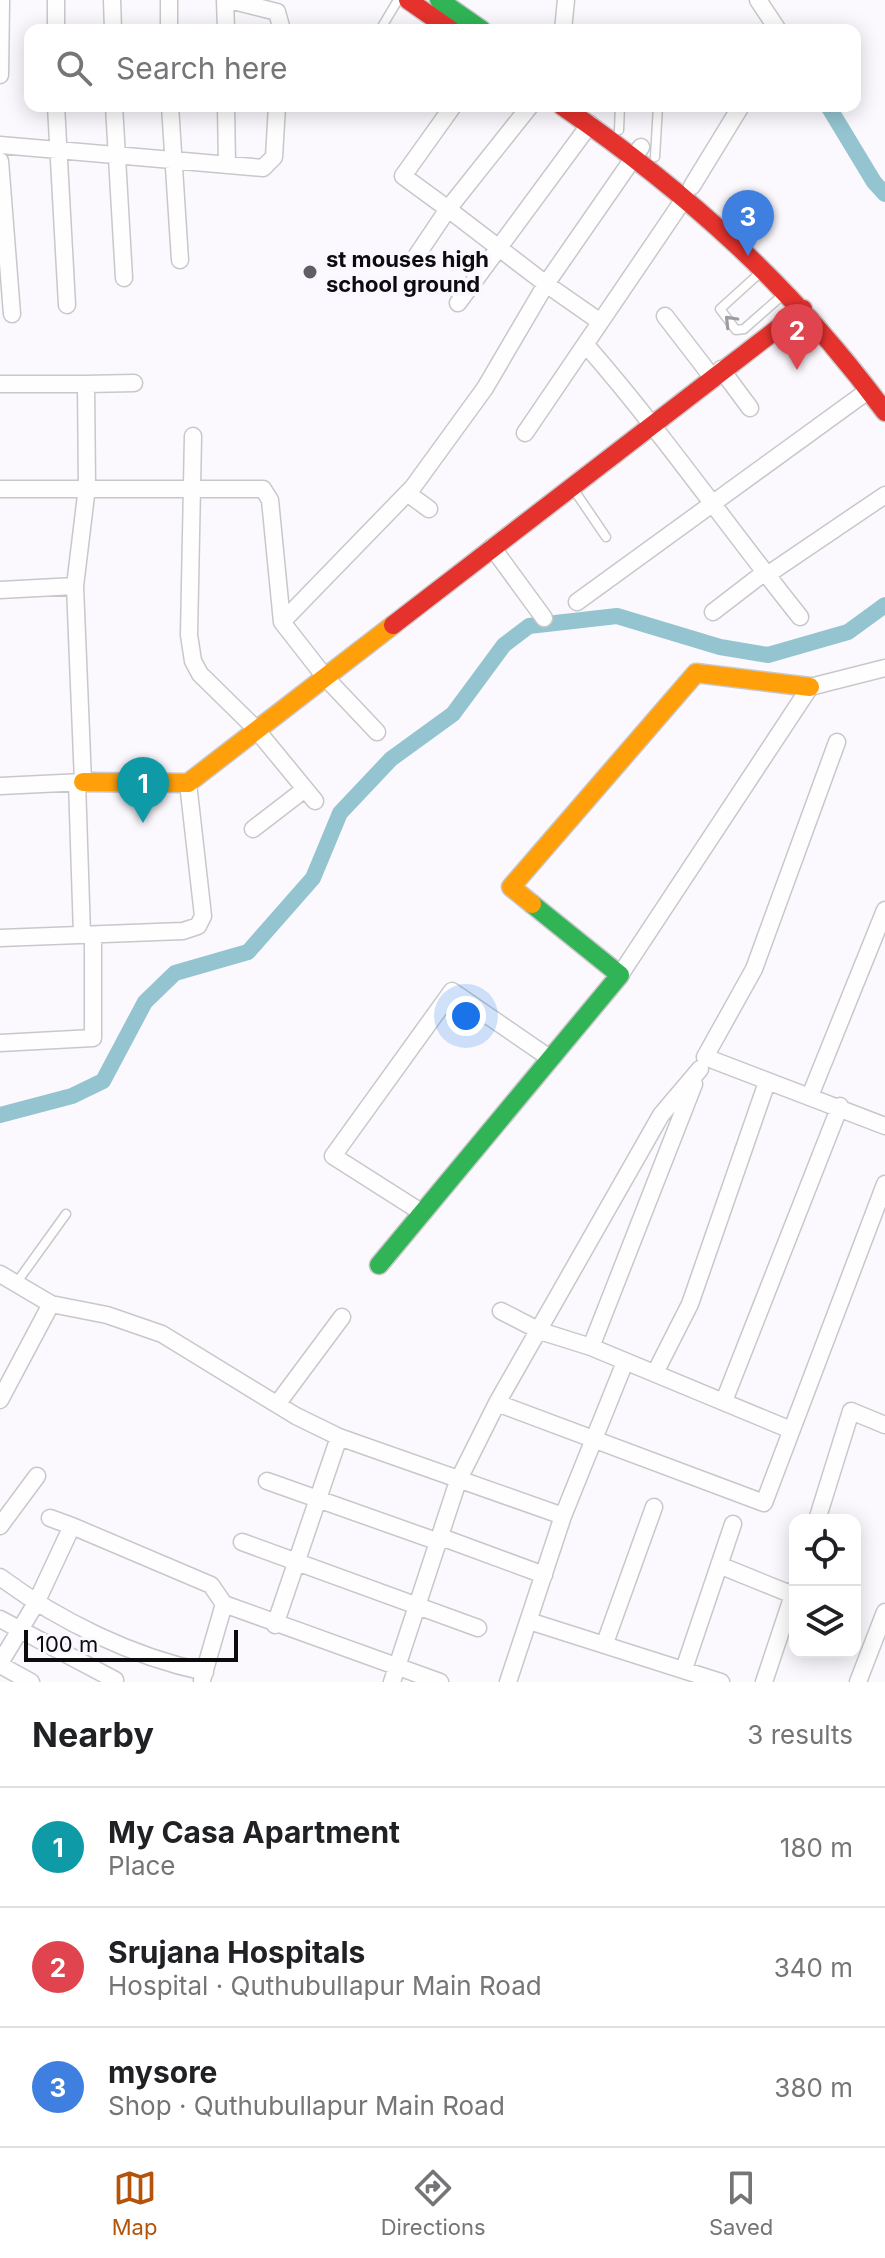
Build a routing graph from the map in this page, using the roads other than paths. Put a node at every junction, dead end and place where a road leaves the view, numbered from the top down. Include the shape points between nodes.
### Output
1 (1, 0) edge
2 (56, 0) edge
3 (112, 0) edge
4 (169, 0) edge
5 (227, 0) edge
6 (398, 0) edge
7 (408, 0) edge
8 (439, 0) edge
9 (566, 0) edge
10 (758, 0) edge
11 (56, 24) edge
12 (113, 24) edge
13 (169, 24) edge
14 (226, 24) edge
15 (280, 24) edge
16 (384, 24) edge
17 (442, 24) edge
18 (473, 24) edge
19 (564, 24) edge
20 (774, 24) edge
21 (0, 75) edge
22 (56, 112) edge
23 (114, 112) edge
24 (170, 112) edge
25 (226, 112) edge
26 (276, 112) edge
27 (449, 112) edge
28 (525, 112) edge
29 (620, 112) edge
30 (656, 112) edge
31 (737, 112) edge
32 (589, 115) edge
33 (619, 130) junction
34 (0, 145) edge
35 (56, 148) junction
36 (644, 153) junction
37 (116, 154) junction
38 (170, 158) junction
39 (0, 161) edge
40 (227, 165) junction
41 (689, 191) junction
42 (448, 209) junction
43 (500, 249) junction
44 (417, 255) dead end
45 (180, 260) dead end
46 (762, 270) junction
47 (124, 278) dead end
48 (546, 284) junction
49 (786, 293) junction
50 (458, 303) dead end
51 (67, 305) dead end
52 (803, 309) junction
53 (12, 314) dead end
54 (665, 316) dead end
55 (599, 321) junction
56 (586, 345) junction
57 (717, 373) junction
58 (134, 383) dead end
59 (0, 384) edge
60 (86, 384) junction
61 (877, 388) edge
62 (750, 408) dead end
63 (885, 412) edge
64 (654, 422) junction
65 (525, 433) dead end
66 (193, 436) dead end
67 (572, 485) junction
68 (193, 486) junction
69 (87, 487) junction
70 (0, 489) edge
71 (407, 493) junction
72 (885, 495) edge
73 (711, 505) junction
74 (429, 509) dead end
75 (606, 537) dead end
76 (492, 547) junction
77 (766, 574) junction
78 (75, 586) junction
79 (0, 590) edge
80 (577, 602) dead end
81 (713, 612) dead end
82 (800, 617) dead end
83 (544, 618) dead end
84 (282, 622) junction
85 (885, 668) edge
86 (325, 677) junction
87 (810, 687) junction
88 (255, 728) junction
89 (377, 732) dead end
90 (837, 742) dead end
91 (80, 782) junction
92 (188, 783) junction
93 (0, 786) edge
94 (253, 829) dead end
95 (885, 910) edge
96 (87, 935) junction
97 (0, 938) edge
98 (620, 975) junction
99 (0, 1043) edge
100 (551, 1059) junction
101 (702, 1063) junction
102 (767, 1082) junction
103 (810, 1096) junction
104 (840, 1106) junction
105 (885, 1126) edge
106 (885, 1184) edge
107 (421, 1212) junction
108 (66, 1214) dead end
109 (379, 1265) dead end
110 (0, 1274) edge
111 (17, 1282) junction
112 (51, 1304) junction
113 (501, 1311) dead end
114 (342, 1317) dead end
115 (540, 1331) junction
116 (591, 1347) junction
117 (625, 1362) junction
118 (655, 1373) junction
119 (0, 1400) edge
120 (724, 1401) junction
121 (278, 1403) junction
122 (497, 1403) junction
123 (885, 1425) edge
124 (791, 1430) junction
125 (339, 1437) junction
126 (594, 1439) junction
127 (37, 1476) dead end
128 (267, 1481) dead end
129 (458, 1481) junction
130 (318, 1499) junction
131 (654, 1507) dead end
132 (819, 1514) edge
133 (563, 1516) junction
134 (50, 1518) dead end
135 (733, 1524) dead end
136 (0, 1526) edge
137 (72, 1526) junction
138 (440, 1540) junction
139 (242, 1542) dead end
140 (296, 1564) junction
141 (719, 1565) junction
142 (544, 1575) junction
143 (0, 1577) edge
144 (789, 1590) edge
145 (36, 1603) junction
146 (224, 1604) junction
147 (419, 1606) junction
148 (789, 1607) edge
149 (885, 1612) edge
150 (0, 1619) edge
151 (529, 1621) junction
152 (275, 1625) junction
153 (478, 1628) dead end
154 (19, 1630) junction
155 (605, 1643) junction
156 (0, 1664) edge
157 (684, 1669) junction
158 (394, 1675) edge
159 (203, 1677) edge
160 (115, 1680) dead end
161 (31, 1682) edge
162 (440, 1682) edge
163 (508, 1682) edge
164 (721, 1682) edge
165 (764, 1682) edge
166 (858, 1682) edge

1 - 21 street
2 - 11 street
3 - 12 street
4 - 13 street
5 - 14 street
5 - 15 street via 277,12
6 - 16 lane
7 - 17 street
8 - 18 street
9 - 19 street
10 - 20 street
22 - 35 street
23 - 37 street
24 - 38 street
25 - 40 street
26 - 40 street via 271,163 263,168
27 - 42 street via 403,176
28 - 42 street
29 - 33 lane
30 - 36 lane
31 - 41 street
32 - 33 street
32 - 36 street
32 - 43 street
33 - 36 street
34 - 35 street
35 - 37 street
35 - 51 street
36 - 41 street
36 - 48 street
37 - 38 street
37 - 47 street
38 - 40 street
38 - 45 street
39 - 53 street
41 - 46 street
41 - 55 street
41 - 61 street via 759,245
42 - 43 street
42 - 44 street
43 - 48 street
43 - 50 street
46 - 49 street
49 -> 46 lane via 736,330 720,309
48 - 55 street
48 - 71 street via 485,388
49 - 52 street
52 - 57 street
52 - 61 street
54 - 57 street
55 - 56 street
56 - 64 street
56 - 65 street
57 - 62 street
57 - 64 street
58 - 60 street
59 - 60 street
60 - 69 street
61 - 63 street
61 - 73 street
64 - 67 street
64 - 73 street
66 - 68 street
67 - 75 lane
67 - 76 street
68 - 69 street
68 - 84 street via 258,487 267,493
68 - 88 street via 193,661
69 - 70 street
69 - 78 street
71 - 74 street
71 - 84 street
72 - 77 street
73 - 77 street
73 - 80 street
76 - 83 street
76 - 86 street
77 - 81 street
77 - 82 street
78 - 79 street
78 - 91 street
84 - 86 street
85 - 87 street
86 - 88 street
86 - 89 street
87 - 98 street
87 - 98 street via 696,673 511,887
88 - 92 street
88 - 94 street via 310,795
90 - 101 street via 754,969
91 - 92 street
91 - 93 street
91 - 96 street
92 - 96 street via 203,916 198,926
95 - 103 street
96 - 97 street
96 - 99 street via 93,1038
98 - 100 street
100 - 107 street
100 - 107 street via 452,991 333,1156
101 - 102 street
101 - 115 street via 661,1115
101 - 116 street
102 - 103 street
102 - 118 street via 690,1304
103 - 104 street
104 - 105 street
104 - 120 street
106 - 124 street
107 - 109 street
108 - 111 lane
110 - 111 street
111 - 112 street
112 - 119 street
112 - 121 street via 162,1334
113 - 115 street
114 - 121 street
115 - 116 street
115 - 122 street
116 - 117 street
117 - 118 street
117 - 126 street
118 - 120 street
120 - 124 street
121 - 125 street
122 - 126 street
122 - 129 street
123 - 132 street via 851,1411
124 - 126 street via 764,1503
125 - 129 street
125 - 130 street
126 - 133 street
127 - 136 street
128 - 130 street
129 - 133 street
129 - 138 street
130 - 138 street
130 - 140 street
131 - 155 street
133 - 142 street
134 - 137 street
135 - 141 street
137 - 145 street
137 - 146 street via 211,1585
138 - 142 street
138 - 147 street
139 - 140 street
140 - 147 street
140 - 152 street
141 - 144 street
141 - 157 street
142 - 151 street
143 - 145 street
145 - 154 street
145 - 159 street
146 - 152 street
146 - 159 street
147 - 153 street
147 - 158 street
148 - 165 street
149 - 166 street
150 - 154 street
151 - 155 street
151 - 163 street
152 - 158 street
154 - 156 street
154 - 160 street
155 - 157 street
156 - 161 street
157 - 164 street
158 - 162 street

